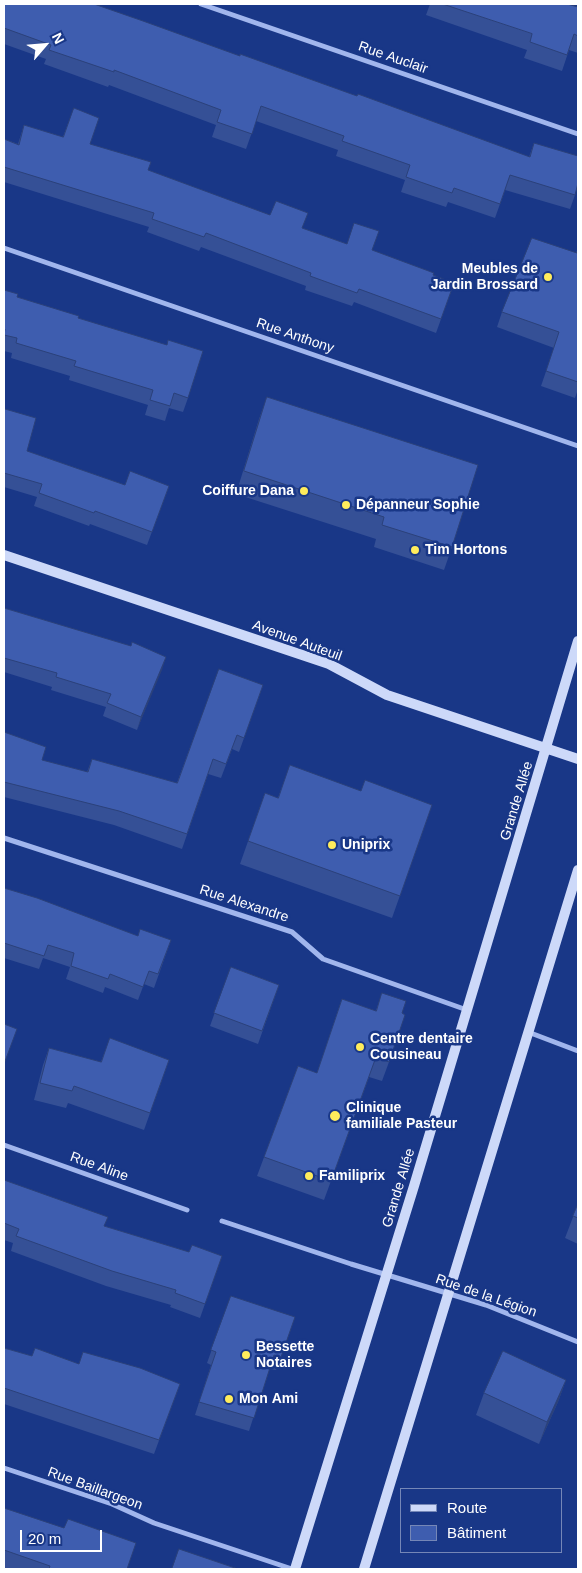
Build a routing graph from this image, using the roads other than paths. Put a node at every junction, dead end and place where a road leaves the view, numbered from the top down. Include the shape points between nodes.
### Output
1 (201, 4) edge
2 (578, 134) edge
3 (4, 248) edge
4 (578, 446) edge
5 (4, 555) edge
6 (578, 642) edge
7 (547, 749) junction
8 (578, 760) edge
9 (4, 838) edge
10 (578, 870) edge
11 (468, 1010) junction
12 (528, 1032) junction
13 (578, 1051) edge
14 (4, 1145) edge
15 (187, 1210) dead end
16 (222, 1221) dead end
17 (386, 1275) junction
18 (448, 1294) junction
19 (578, 1342) edge
20 (4, 1468) edge
21 (294, 1569) edge
22 (364, 1569) edge

1 - 2 street, Rue Auclair
3 - 4 street, Rue Anthony
5 - 7 main road, Avenue Auteuil via 329,664 387,695
6 - 7 main road, Grande Allée
7 - 8 main road, Avenue Auteuil
7 - 11 main road, Grande Allée
9 - 11 street, Rue Alexandre via 292,932 323,959
10 - 12 main road
11 - 17 main road, Grande Allée
12 - 13 street
12 - 18 main road
14 - 15 street, Rue Aline
16 - 17 street
17 - 18 street, Rue de la Légion
17 - 21 main road, Grande Allée
18 - 19 street, Rue de la Légion via 510,1314
18 - 22 main road
20 - 21 street, Rue Baillargeon via 112,1504 154,1523

